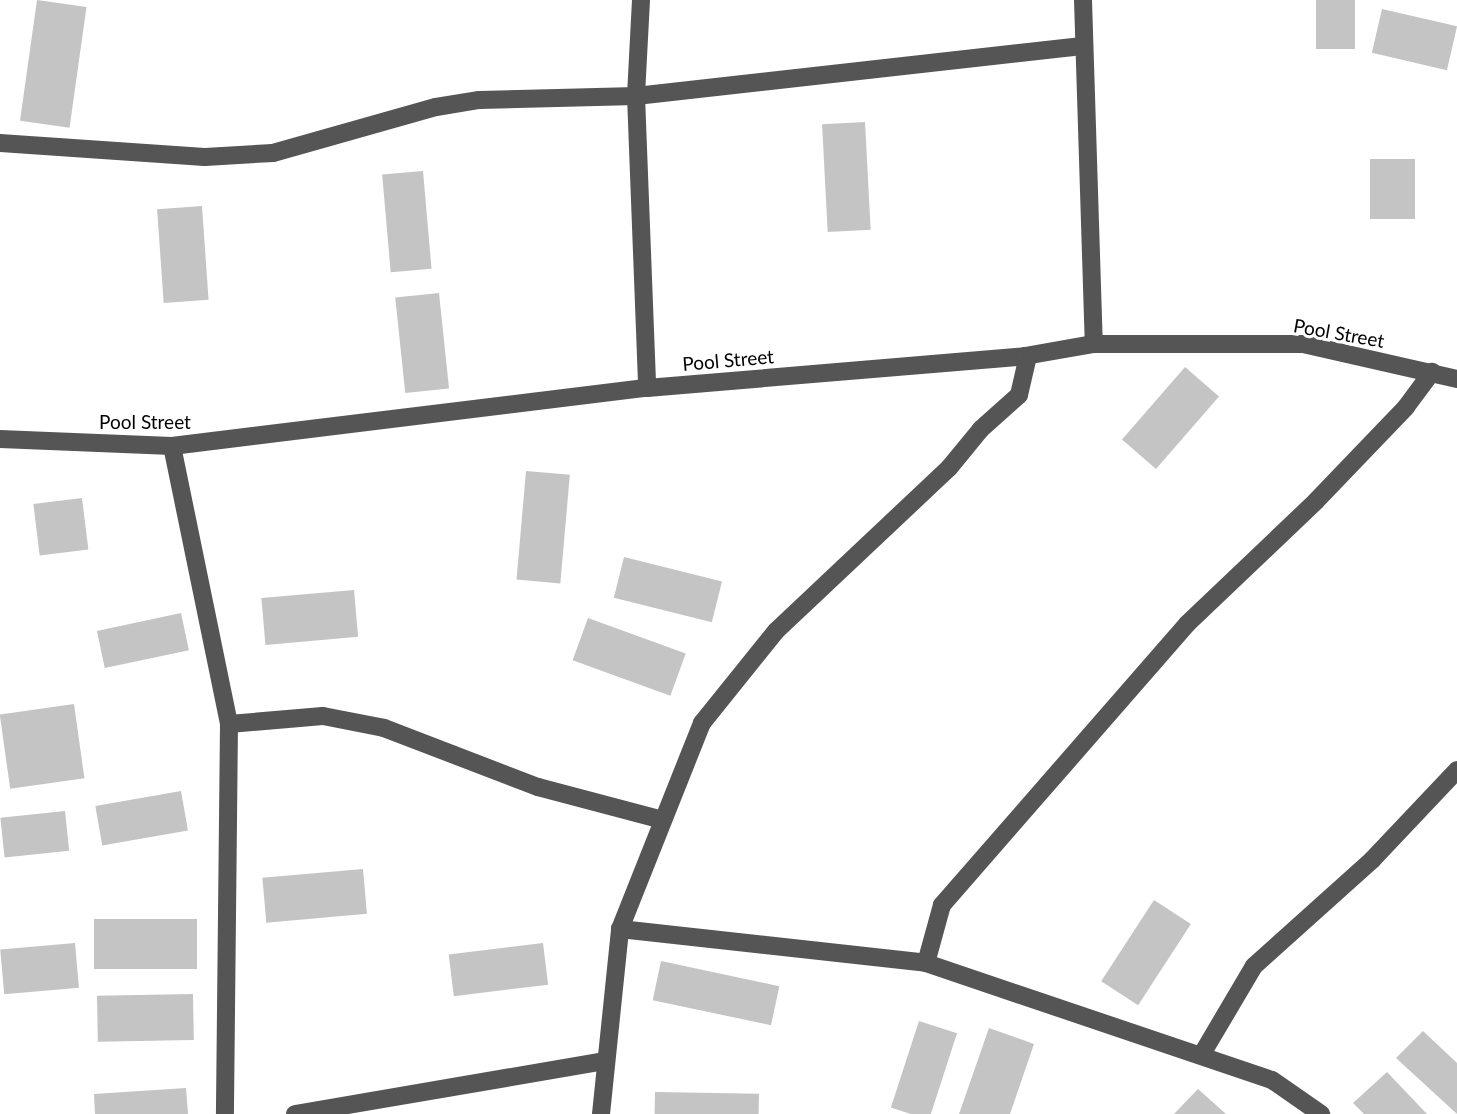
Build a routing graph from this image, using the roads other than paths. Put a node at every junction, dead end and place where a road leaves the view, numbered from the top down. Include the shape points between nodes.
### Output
1 (641, 0) edge
2 (1083, 0) edge
3 (1082, 46) junction
4 (636, 96) junction
5 (0, 143) edge
6 (1094, 344) junction
7 (1025, 356) junction
8 (1432, 372) junction
9 (1457, 379) edge
10 (647, 388) junction
11 (0, 439) edge
12 (172, 446) junction
13 (229, 724) junction
14 (1457, 770) edge
15 (663, 820) junction
16 (620, 929) junction
17 (926, 963) junction
18 (1202, 1054) junction
19 (606, 1061) junction
20 (225, 1114) edge
21 (295, 1114) edge
22 (601, 1114) edge
23 (1321, 1114) edge

1 - 4 street
2 - 3 street
3 - 4 street
3 - 6 street
4 - 5 street via 479,100 436,107 273,153 205,157
4 - 10 street
6 - 7 street, Pool Street
6 - 8 street, Pool Street via 1303,344
7 - 10 street, Pool Street
7 - 15 street via 1019,395 981,429 929,488 776,631 702,723
8 - 9 street, Pool Street
8 - 17 street via 1406,407 1316,501 1188,624 942,905
10 - 12 street, Pool Street
11 - 12 street, Pool Street
12 - 13 street
13 - 15 street via 323,716 384,728 538,787
13 - 20 street
14 - 18 street via 1372,860 1254,966
15 - 16 street
16 - 17 street
16 - 19 street
17 - 18 street
18 - 23 street via 1272,1080
19 - 21 street
19 - 22 street

